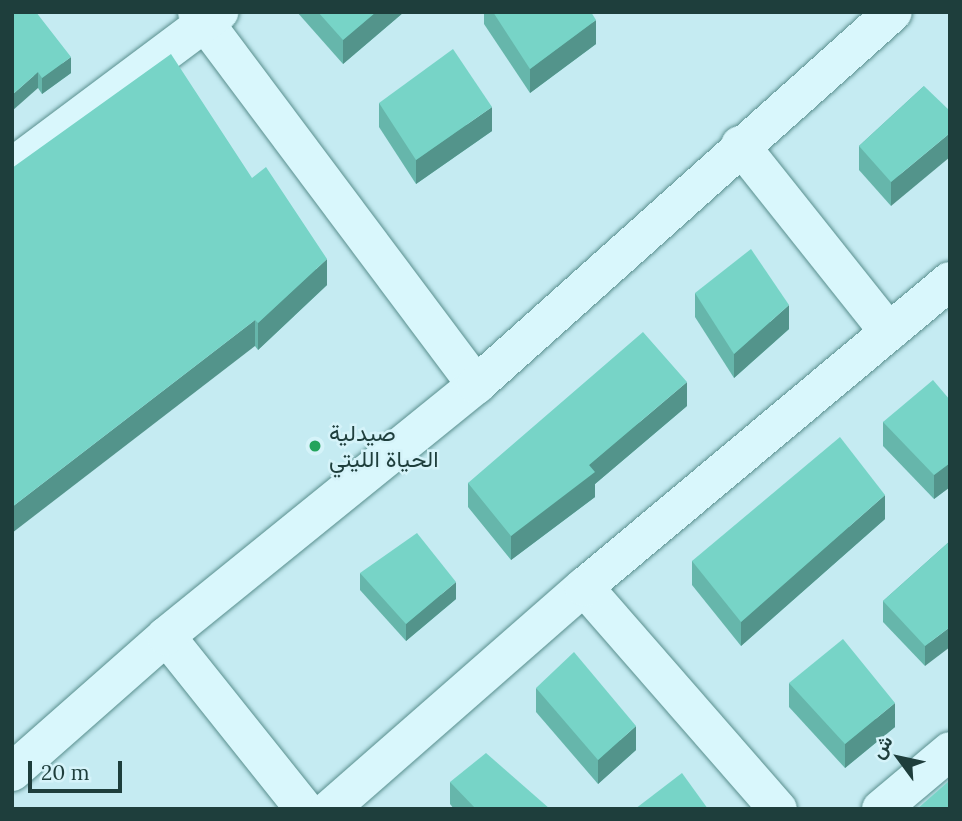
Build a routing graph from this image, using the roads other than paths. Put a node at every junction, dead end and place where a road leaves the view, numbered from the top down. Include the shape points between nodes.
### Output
1 (893, 12) edge
2 (207, 16) edge
3 (740, 145) junction
4 (12, 167) edge
5 (950, 281) edge
6 (889, 332) junction
7 (476, 385) junction
8 (584, 587) junction
9 (166, 636) junction
10 (950, 751) edge
11 (12, 772) edge
12 (304, 809) edge
13 (330, 809) edge
14 (778, 809) edge
15 (881, 809) edge

1 - 3 street
2 - 4 street
2 - 7 street
3 - 6 street
3 - 7 street
5 - 6 street
6 - 8 street
7 - 9 street
8 - 13 street
8 - 14 street
9 - 11 street
9 - 12 street
10 - 15 street

